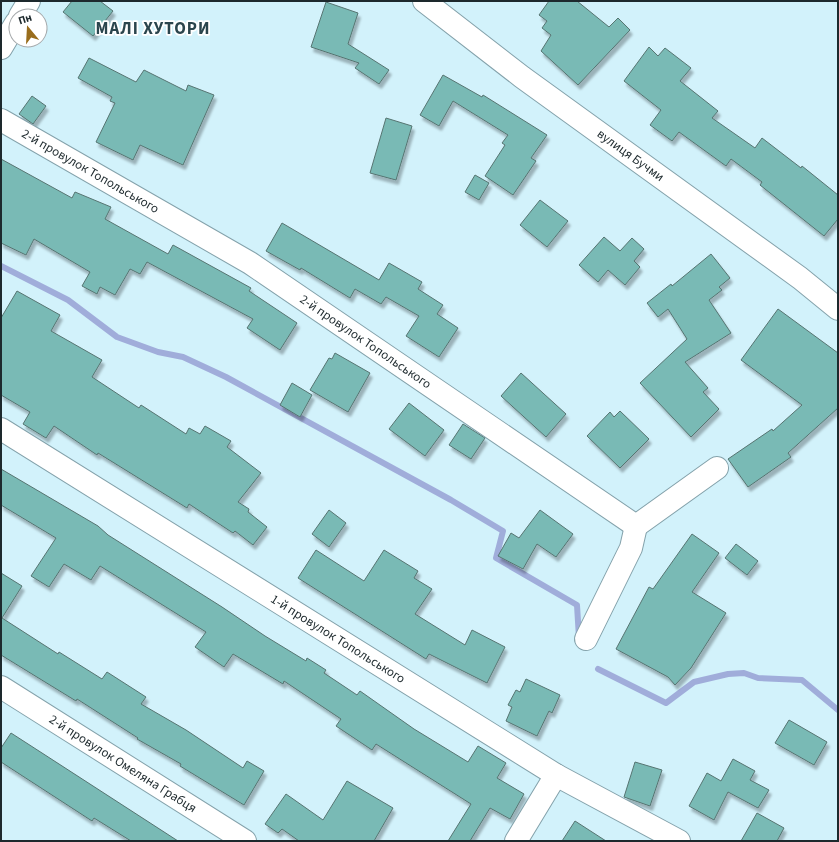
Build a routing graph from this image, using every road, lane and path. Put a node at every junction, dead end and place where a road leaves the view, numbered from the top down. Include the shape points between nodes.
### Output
1 (424, 1) edge
2 (8, 36) edge
3 (1, 48) edge
4 (1, 120) edge
5 (838, 309) edge
6 (1, 428) edge
7 (718, 468) dead end
8 (636, 526) junction
9 (586, 639) dead end
10 (1, 687) edge
11 (556, 774) junction
12 (245, 841) edge
13 (516, 841) edge
14 (679, 841) edge

1 - 5 street, вулиця Бучми via 522,77 800,278
2 - 3 street
4 - 8 street, 2-й провулок Топольського via 250,263
6 - 11 street, 1-й провулок Топольського
7 - 8 street
8 - 9 street via 632,548
10 - 12 street, 2-й провулок Омеляна Грабця
11 - 13 street
11 - 14 street, 1-й провулок Топольського

